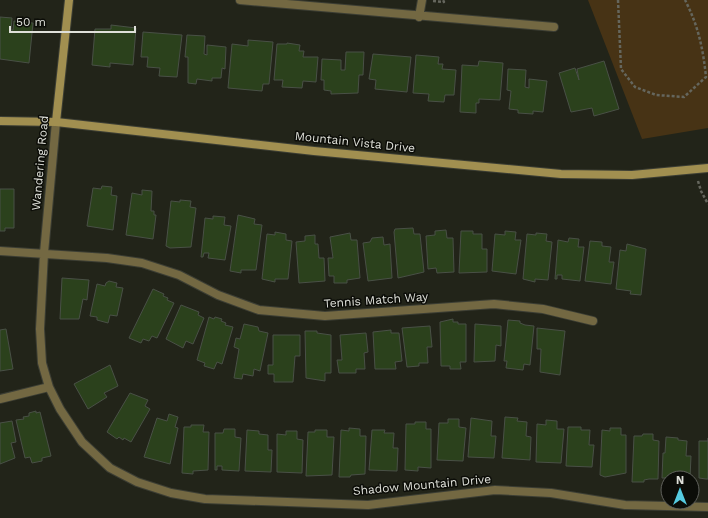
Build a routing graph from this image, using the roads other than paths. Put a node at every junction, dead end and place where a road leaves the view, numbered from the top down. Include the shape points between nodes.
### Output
1 (68, 0) edge
2 (240, 0) edge
3 (422, 0) edge
4 (419, 17) junction
5 (554, 27) dead end
6 (0, 121) edge
7 (56, 122) junction
8 (708, 168) edge
9 (0, 251) edge
10 (44, 253) junction
11 (593, 321) dead end
12 (49, 387) junction
13 (0, 399) edge
14 (708, 507) edge

1 - 7 main road, Wandering Road
2 - 4 street
3 - 4 street
4 - 5 street
6 - 7 main road, Mountain Vista Drive
7 - 8 main road, Mountain Vista Drive via 561,174 632,175
7 - 10 street, Wandering Road
9 - 10 street, Tennis Match Way
10 - 11 street, Tennis Match Way via 142,263 179,275 218,295 259,310 325,316 494,304 543,309
10 - 12 street, Wandering Road via 40,329 42,363
12 - 13 street
12 - 14 street, Shadow Mountain Drive via 82,442 110,468 137,482 170,493 205,499 368,505 495,490 550,493 625,505

